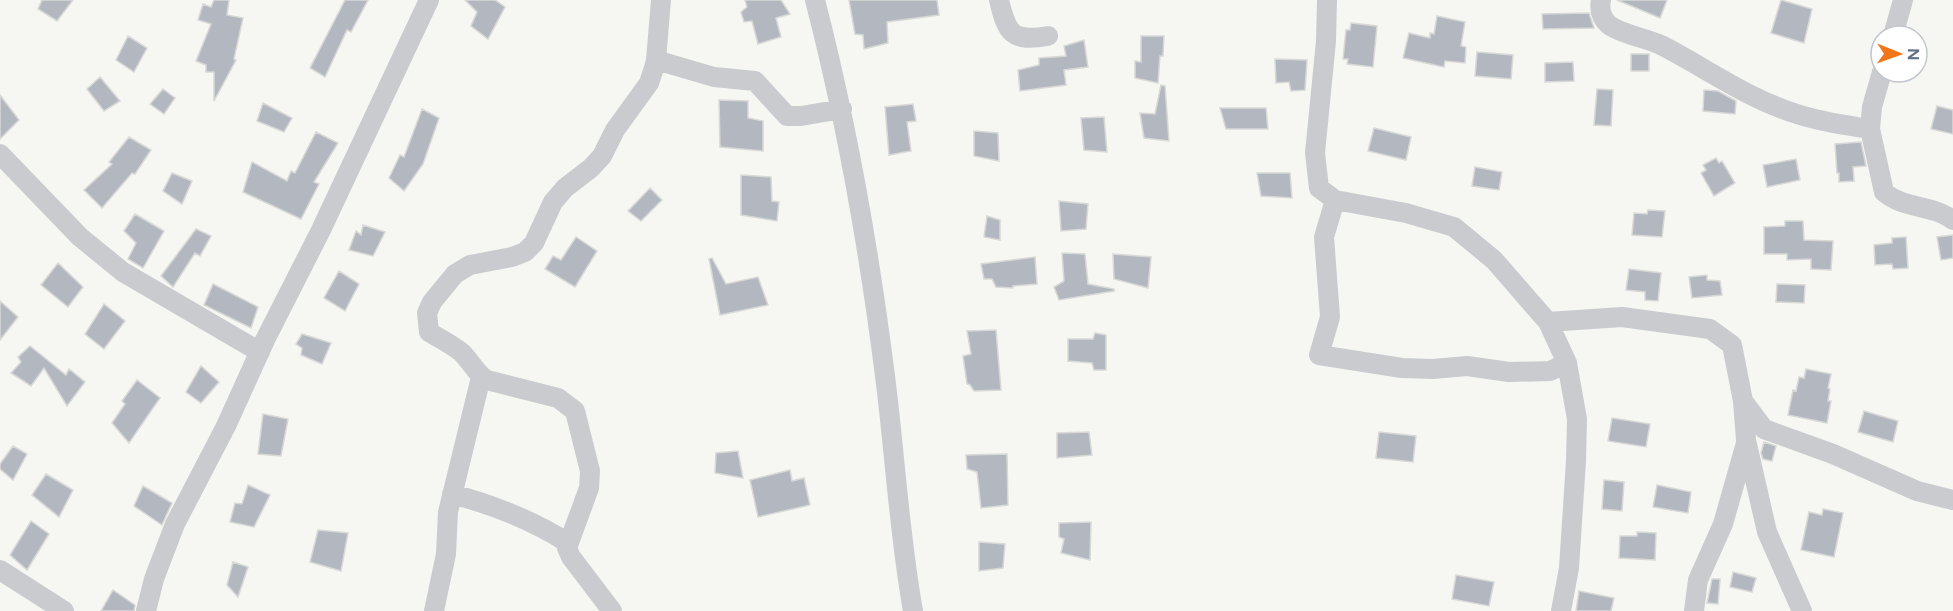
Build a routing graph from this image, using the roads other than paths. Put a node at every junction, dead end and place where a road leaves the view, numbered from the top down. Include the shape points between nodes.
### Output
1 (429, 0) edge
2 (661, 0) edge
3 (815, 0) edge
4 (999, 0) edge
5 (1327, 0) edge
6 (1600, 0) edge
7 (1903, 0) edge
8 (1896, 24) edge
9 (1048, 36) dead end
10 (656, 60) junction
11 (1879, 84) edge
12 (842, 109) junction
13 (1869, 129) junction
14 (0, 154) edge
15 (1335, 200) junction
16 (1953, 220) edge
17 (1548, 322) junction
18 (260, 352) junction
19 (1567, 363) junction
20 (481, 377) junction
21 (1743, 401) junction
22 (1746, 440) junction
23 (452, 494) junction
24 (1953, 500) edge
25 (568, 543) junction
26 (0, 570) edge
27 (64, 611) edge
28 (146, 611) edge
29 (434, 611) edge
30 (612, 611) edge
31 (913, 611) edge
32 (1561, 611) edge
33 (1694, 611) edge
34 (1802, 611) edge

1 - 18 street
2 - 10 street
3 - 12 street
4 - 9 street via 1003,17 1019,38
5 - 15 street via 1315,153 1319,188
6 - 13 street via 1603,18 1611,26 1660,45 1743,91 1795,114
7 - 8 street
10 - 12 street via 714,77 755,81 787,116
10 - 20 street via 649,82 602,156 553,202 534,243 512,257 462,269 432,302 427,313 429,332 459,351
11 - 13 street
12 - 31 street via 885,376
13 - 16 street via 1884,192
14 - 18 street via 80,237 123,272
15 - 17 street via 1406,213 1454,227 1494,260
15 - 19 street via 1323,237 1330,317 1319,355 1402,368 1467,366 1509,372 1550,371
17 - 19 street
17 - 21 street via 1622,317 1710,329 1732,345
18 - 28 street via 175,524
19 - 32 street via 1577,419 1569,568
20 - 23 street
20 - 25 street via 558,398 574,411 590,471 590,488
21 - 22 street
21 - 24 street via 1764,429 1917,490
22 - 33 street via 1723,524 1698,580
22 - 34 street via 1767,532
23 - 25 street via 528,519
23 - 29 street via 447,512 446,554
25 - 30 street via 571,557
26 - 27 street

